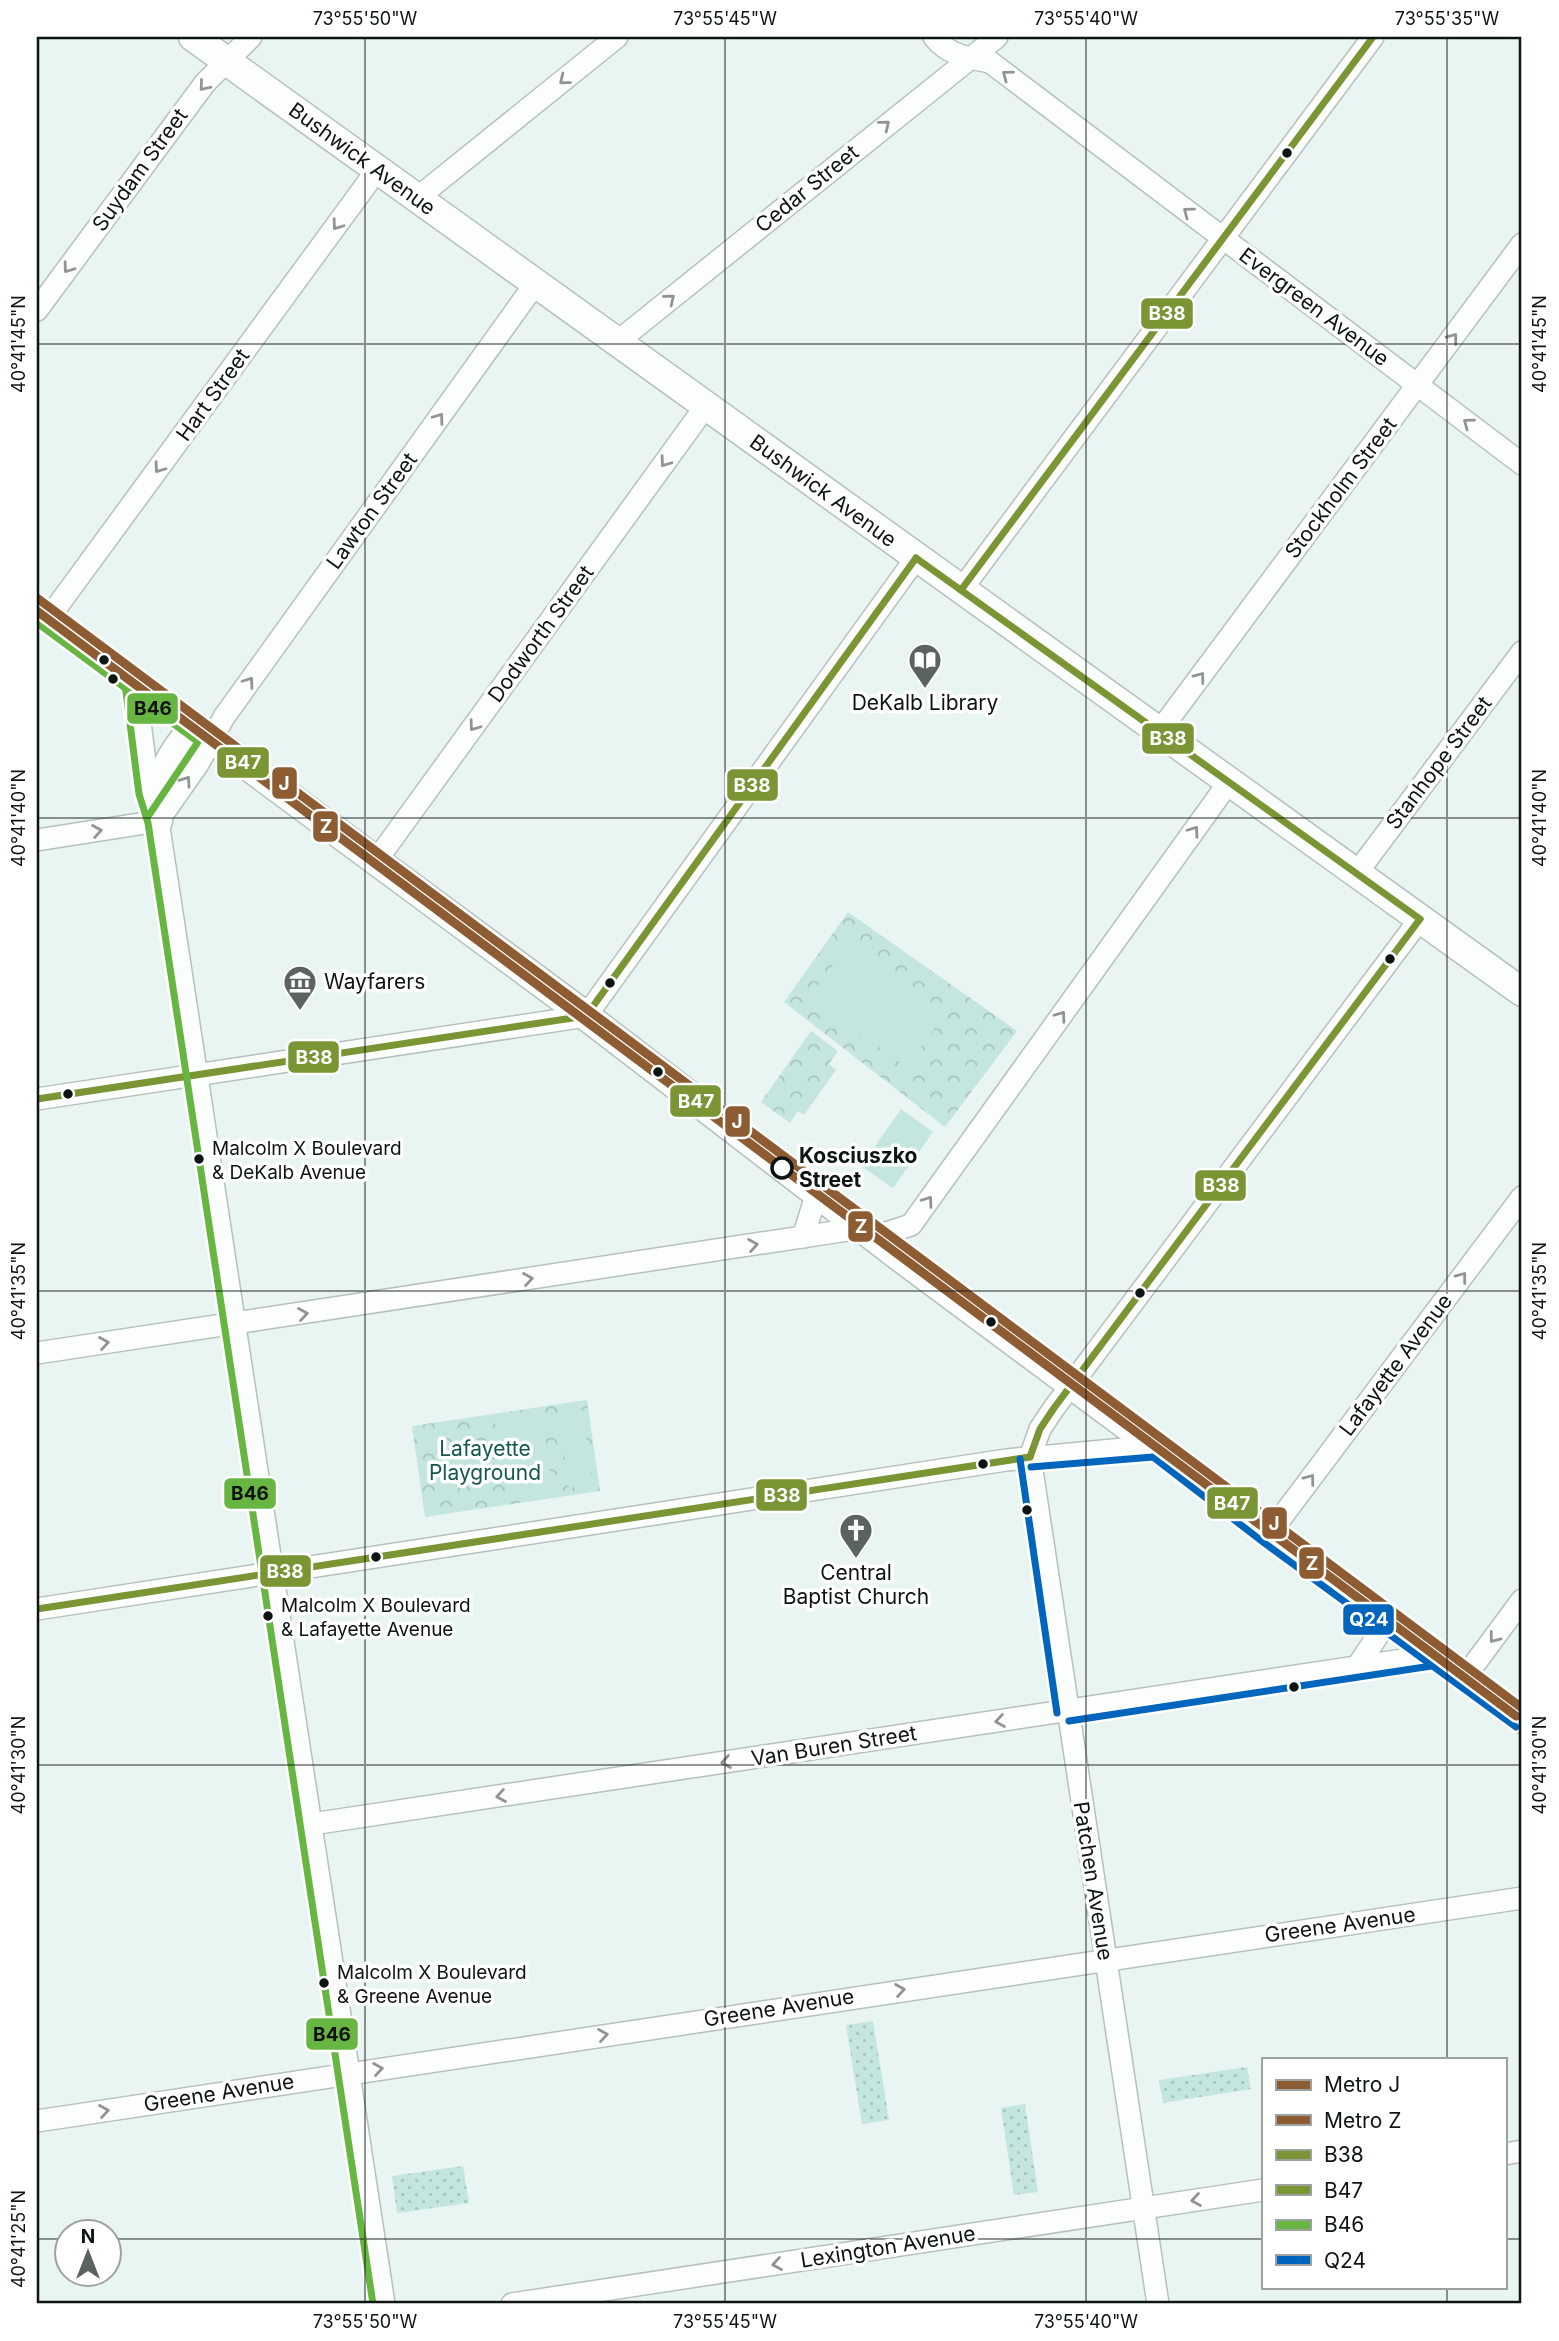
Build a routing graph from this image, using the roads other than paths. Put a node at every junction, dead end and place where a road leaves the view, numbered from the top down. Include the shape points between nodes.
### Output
1 (193, 37) edge
2 (251, 37) edge
3 (617, 37) edge
4 (934, 37) edge
5 (997, 37) edge
6 (1373, 37) edge
7 (969, 58) junction
8 (226, 61) junction
9 (377, 170) junction
10 (416, 199) junction
11 (1223, 239) junction
12 (1522, 244) edge
13 (535, 284) junction
14 (37, 310) edge
15 (617, 342) junction
16 (1418, 385) junction
17 (705, 407) junction
18 (1522, 464) edge
19 (916, 558) junction
20 (961, 590) junction
21 (43, 615) edge
22 (1522, 652) edge
23 (135, 683) junction
24 (203, 732) junction
25 (1159, 732) junction
26 (1229, 782) junction
27 (158, 821) junction
28 (37, 840) edge
29 (376, 861) junction
30 (1356, 874) junction
31 (1420, 919) junction
32 (1522, 992) edge
33 (586, 1016) junction
34 (196, 1074) junction
35 (37, 1098) edge
36 (817, 1194) junction
37 (1522, 1197) edge
38 (868, 1232) junction
39 (803, 1237) junction
40 (236, 1324) junction
41 (37, 1353) edge
42 (1073, 1383) junction
43 (1156, 1446) junction
44 (1030, 1457) junction
45 (1269, 1534) junction
46 (273, 1574) junction
47 (1522, 1600) edge
48 (37, 1609) edge
49 (1388, 1620) junction
50 (1436, 1655) junction
51 (1357, 1667) junction
52 (1465, 1676) junction
53 (1067, 1711) junction
54 (1522, 1719) edge
55 (312, 1824) junction
56 (1522, 1898) edge
57 (1105, 1959) junction
58 (349, 2074) junction
59 (37, 2121) edge
60 (1262, 2190) edge
61 (1144, 2208) junction
62 (384, 2304) edge
63 (512, 2304) edge
64 (1158, 2304) edge

1 - 8 main road, Bushwick Avenue
2 - 8 street, Suydam Street
3 -> 10 street
4 - 7 street, Evergreen Avenue via 943,48
5 - 7 street, Cedar Street
6 - 11 street
11 -> 7 street, Evergreen Avenue via 990,62
15 -> 7 street, Cedar Street
8 - 9 main road, Bushwick Avenue
8 -> 14 street, Suydam Street
9 - 10 main road, Bushwick Avenue
9 -> 21 street, Hart Street
10 - 13 main road, Bushwick Avenue
11 - 16 street, Evergreen Avenue
11 - 20 street
16 -> 12 street, Stockholm Street
13 - 15 main road, Bushwick Avenue
24 -> 13 street, Lawton Street via 224,717
15 - 17 main road, Bushwick Avenue
18 -> 16 street, Evergreen Avenue
25 -> 16 street, Stockholm Street
17 - 19 main road, Bushwick Avenue
17 -> 29 street, Dodworth Street
19 - 20 main road, Bushwick Avenue
19 - 33 street
20 - 25 main road, Bushwick Avenue
21 - 23 main road
22 - 30 street, Stanhope Street
23 - 24 main road
23 - 27 street via 149,793
24 - 27 main road via 165,767 158,789
24 - 29 main road
25 - 26 main road, Bushwick Avenue
26 - 30 main road, Bushwick Avenue
38 -> 26 street via 911,1225
28 -> 27 street
27 - 34 street
29 - 33 main road
30 - 31 main road, Bushwick Avenue
31 - 32 main road, Bushwick Avenue
31 - 42 street
33 - 34 street
33 - 36 main road
34 - 35 street
34 - 40 street
36 - 38 main road
36 - 39 street
45 -> 37 street, Lafayette Avenue
38 - 39 street
38 - 42 main road
40 -> 39 street
41 -> 40 street
40 - 46 street
42 - 43 main road
42 - 44 street via 1040,1429
43 - 44 street
43 - 45 main road
44 - 46 street
44 - 53 street, Patchen Avenue
45 - 49 main road
46 - 48 street
46 - 55 street
47 -> 52 street
49 - 50 main road
49 - 51 street
50 - 51 street, Van Buren Street
50 - 52 main road
51 - 53 street, Van Buren Street
52 - 54 main road
53 -> 55 street, Van Buren Street
53 - 57 street, Patchen Avenue
55 - 58 street
56 - 57 street, Greene Avenue
58 -> 57 street, Greene Avenue
57 - 61 street, Patchen Avenue
59 -> 58 street, Greene Avenue
58 - 62 street
60 -> 61 street, Lexington Avenue
61 -> 63 street, Lexington Avenue
61 - 64 street, Patchen Avenue

